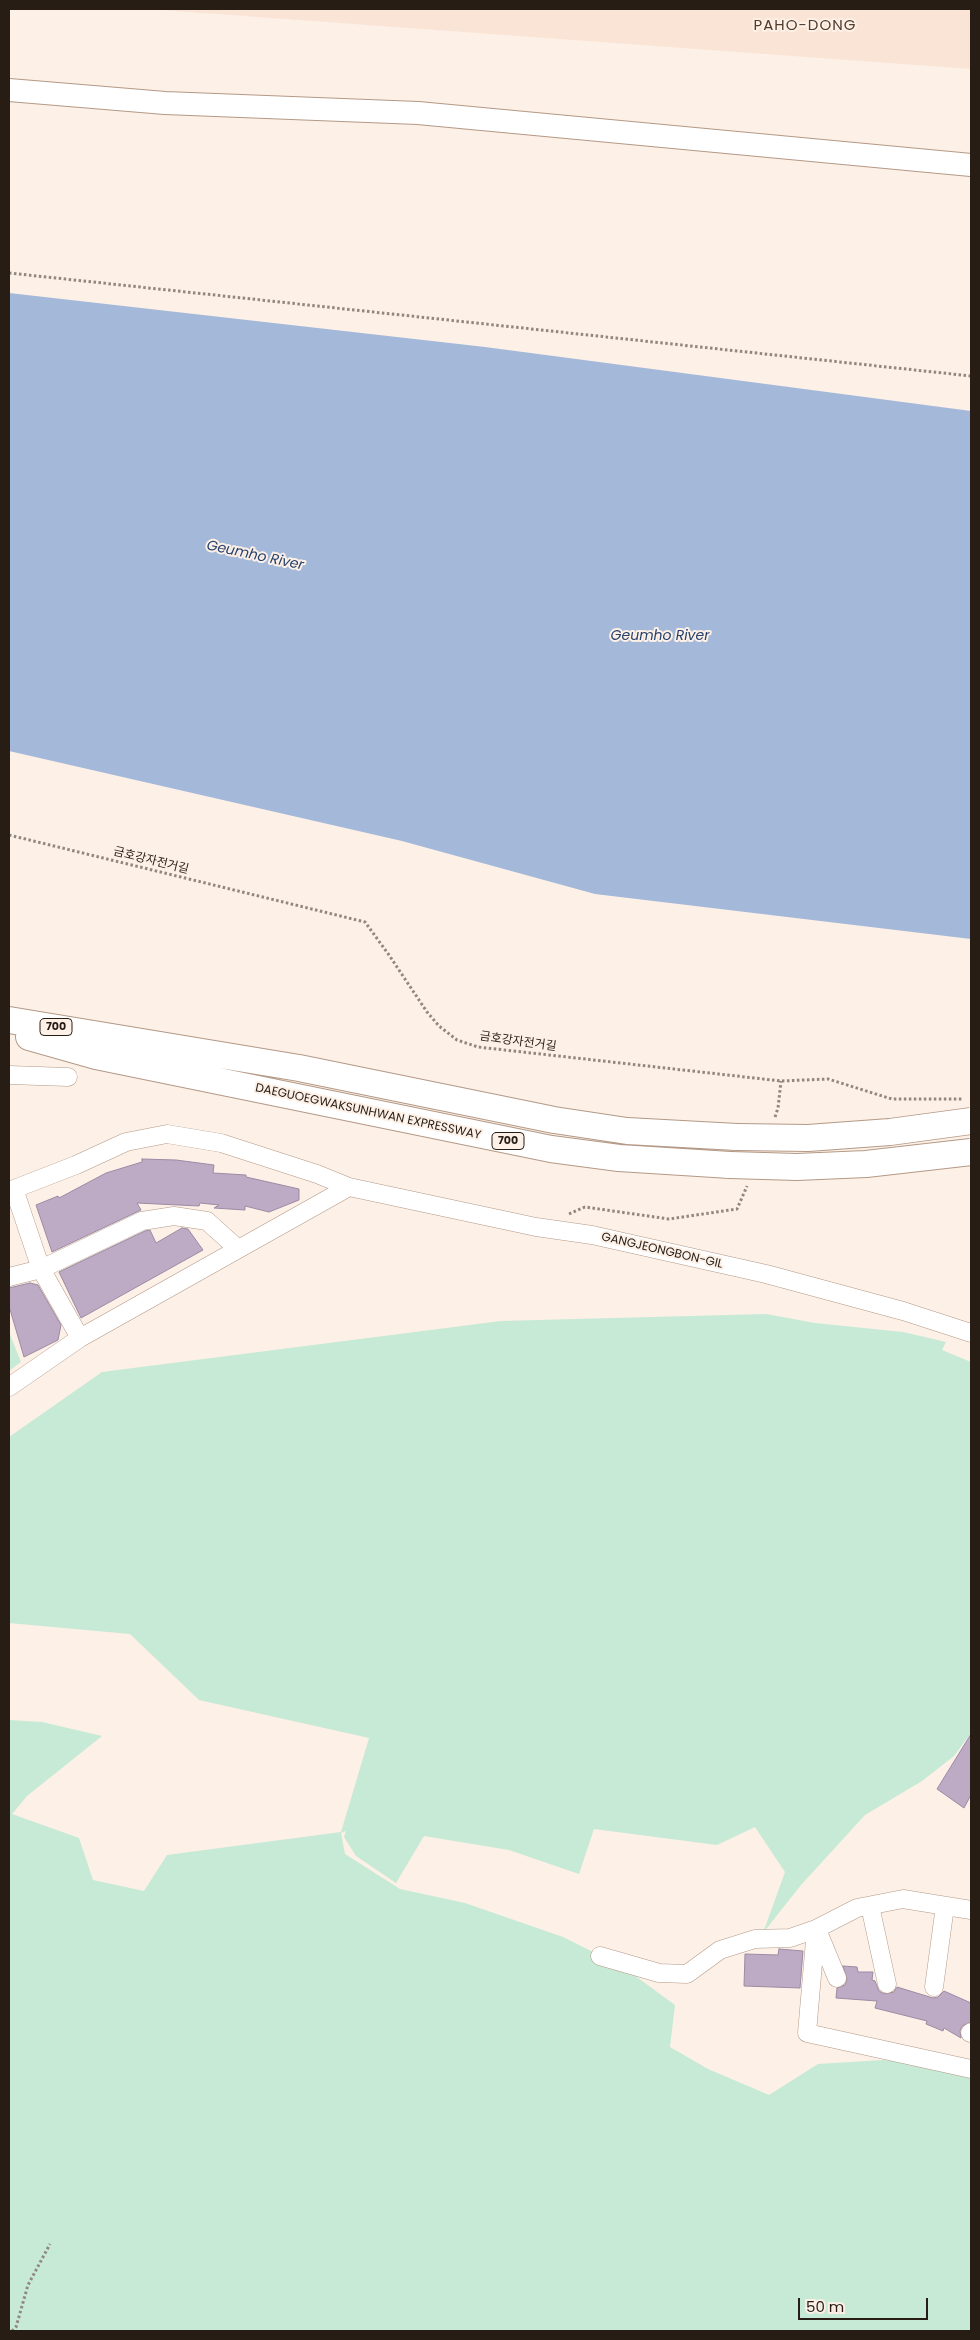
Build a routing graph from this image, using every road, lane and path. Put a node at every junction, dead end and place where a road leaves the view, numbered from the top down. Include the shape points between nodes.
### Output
1 (9, 90) edge
2 (971, 165) edge
3 (9, 272) edge
4 (971, 376) edge
5 (9, 835) edge
6 (9, 1005) edge
7 (57, 1027) junction
8 (13, 1032) edge
9 (99, 1046) junction
10 (9, 1075) edge
11 (68, 1077) dead end
12 (781, 1082) junction
13 (971, 1099) edge
14 (971, 1121) edge
15 (771, 1126) dead end
16 (971, 1152) edge
17 (739, 1173) junction
18 (349, 1187) junction
19 (11, 1190) edge
20 (536, 1227) junction
21 (238, 1249) junction
22 (41, 1269) junction
23 (9, 1277) edge
24 (971, 1333) edge
25 (80, 1338) junction
26 (9, 1387) edge
27 (870, 1906) junction
28 (945, 1906) junction
29 (971, 1910) edge
30 (816, 1929) junction
31 (600, 1956) dead end
32 (837, 1978) dead end
33 (887, 1984) dead end
34 (934, 1987) dead end
35 (971, 2069) edge
36 (50, 2244) dead end
37 (12, 2331) edge

1 - 2 main road via 165,103 418,113
3 - 4 path
5 - 12 path, 금호강자전거길 via 365,922 427,1012 456,1040 478,1047
6 - 7 highway via 20,1007
7 - 8 highway, DAEGUOEGWAKSUNHWAN EXPRESSWAY / 700
7 - 9 highway, DAEGUOEGWAKSUNHWAN EXPRESSWAY / 700
8 - 9 highway, DAEGUOEGWAKSUNHWAN EXPRESSWAY / 700
9 - 14 highway, DAEGUOEGWAKSUNHWAN EXPRESSWAY / 700, bridge via 299,1068 554,1120 636,1131 808,1138 890,1132
9 - 17 highway, DAEGUOEGWAKSUNHWAN EXPRESSWAY / 700 via 289,1096 551,1150
10 - 11 street
12 - 13 path, 금호강자전거길 via 828,1079 892,1099
12 - 15 path via 778,1108
16 - 17 highway, DAEGUOEGWAKSUNHWAN EXPRESSWAY / 700, bridge
17 - 20 path via 737,1209 669,1219 585,1207
18 - 19 street, GANGJEONGBON-GIL via 221,1143 167,1134 126,1142
18 - 20 street, GANGJEONGBON-GIL
18 - 21 street
19 - 22 street
20 - 24 street, GANGJEONGBON-GIL via 592,1235 766,1274 904,1311
21 - 22 street via 207,1221 174,1216 142,1221
21 - 25 street
22 - 23 street
22 - 25 street
25 - 26 street
27 - 28 street via 904,1898
27 - 30 street via 858,1908
27 - 33 street
28 - 29 street
28 - 34 street
30 - 31 street via 790,1938 755,1939 720,1950 687,1974 659,1973
30 - 32 street
30 - 35 street via 807,2033
36 - 37 path via 28,2285

